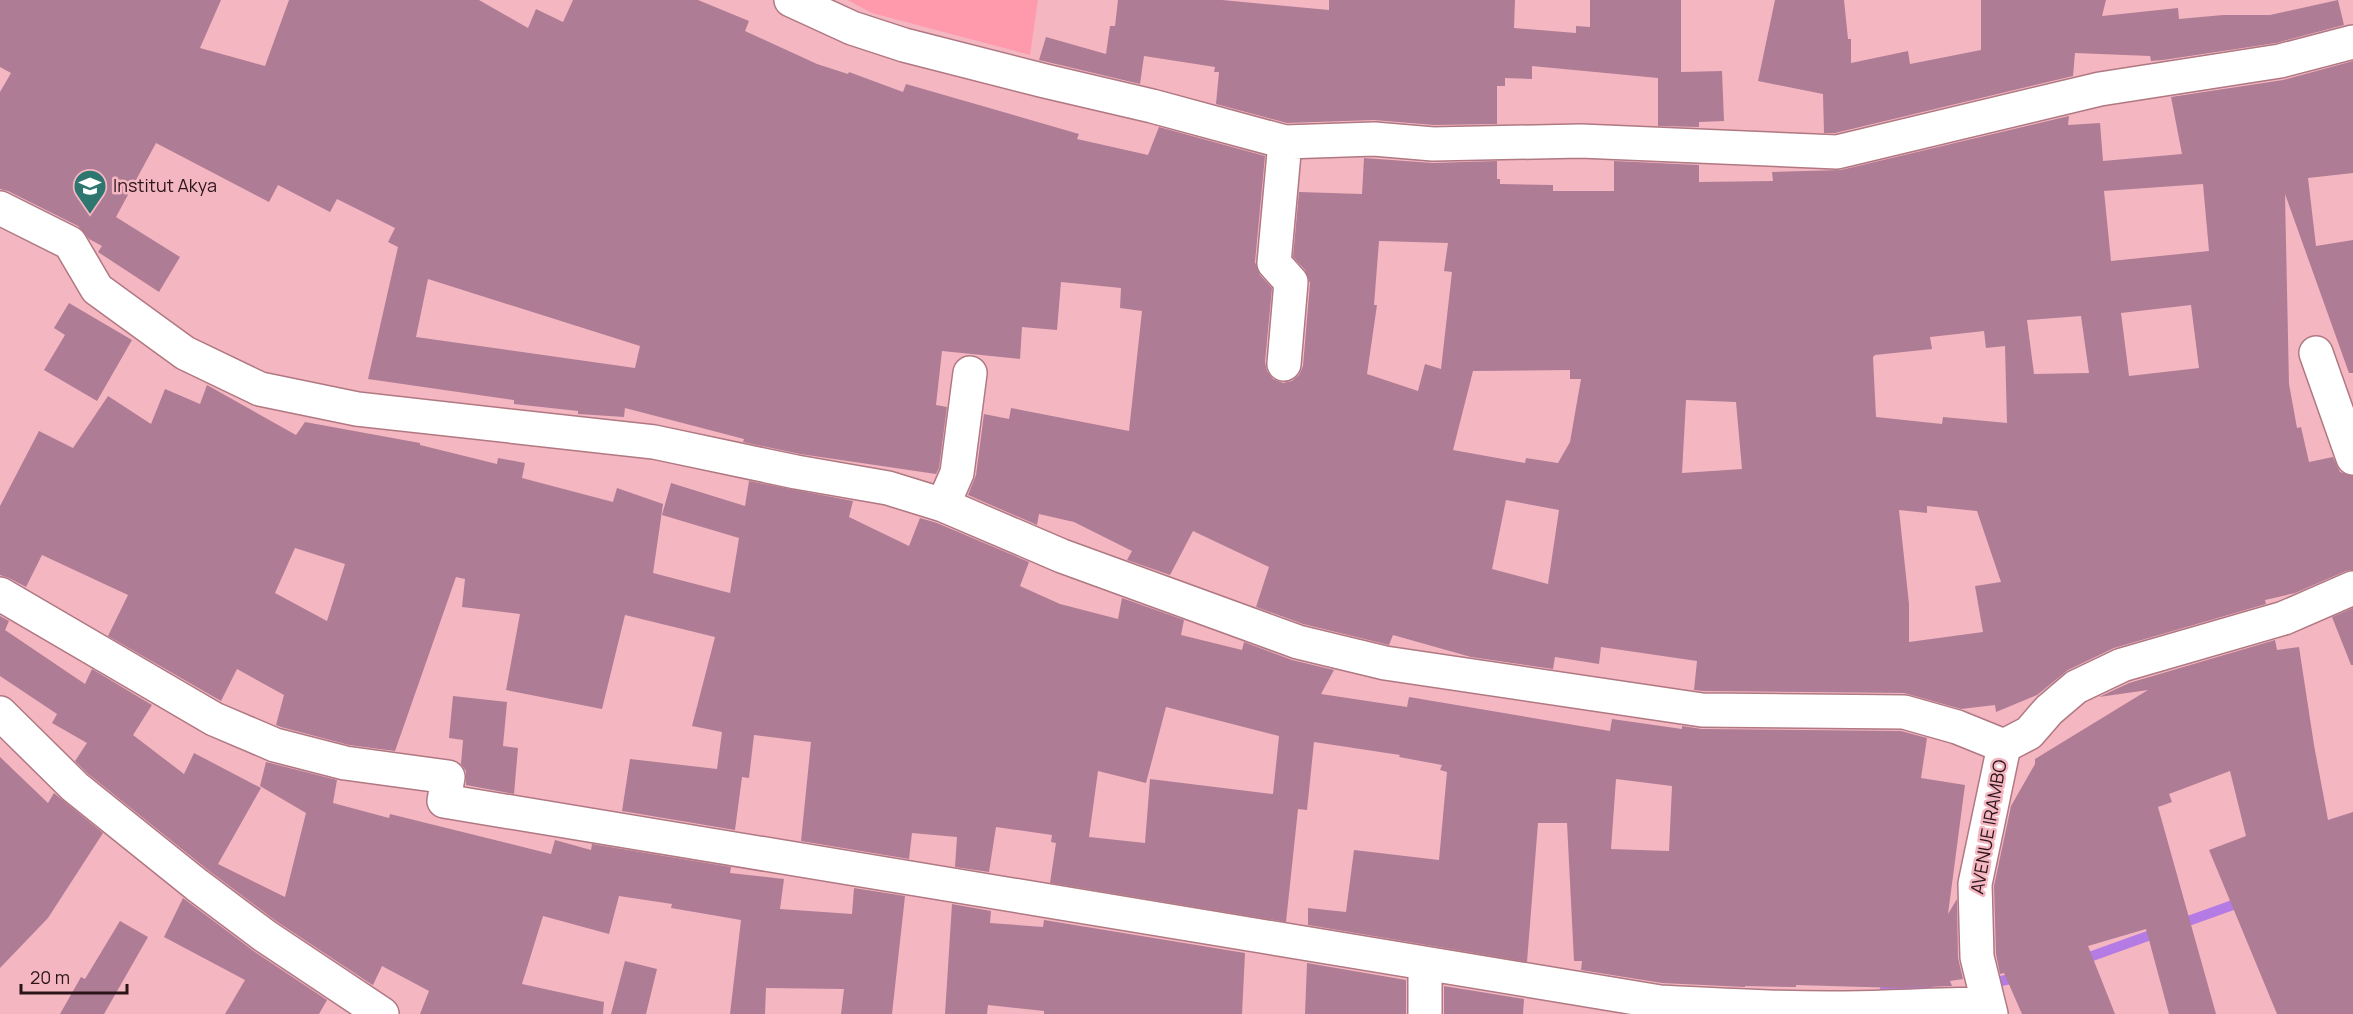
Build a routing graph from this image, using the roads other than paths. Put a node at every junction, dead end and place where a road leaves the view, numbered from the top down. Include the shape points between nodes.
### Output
1 (791, 0) edge
2 (2353, 42) edge
3 (1285, 142) junction
4 (0, 208) edge
5 (2316, 354) dead end
6 (1284, 364) dead end
7 (970, 373) dead end
8 (2353, 458) edge
9 (943, 506) junction
10 (2353, 588) edge
11 (0, 594) edge
12 (0, 713) edge
13 (2004, 746) junction
14 (1425, 965) junction
15 (1989, 1009) edge
16 (382, 1014) edge
17 (1425, 1014) edge

1 - 3 street via 852,28 904,45
2 - 3 street via 2280,61 2100,89 1837,153 1581,141
3 - 6 street via 1274,263 1291,282
4 - 9 street via 69,243 97,289 185,353 260,389 357,409 654,442 888,488
5 - 8 street
7 - 9 street via 957,473
9 - 13 street via 1062,556 1298,642 1385,663 1702,710 1904,712
10 - 13 street via 2284,618 2122,665 2076,687 2029,733
11 - 14 street via 214,719 275,745 345,763 447,777 444,801
12 - 16 street via 75,787 197,885
13 - 15 street, AVENUE IRAMBO via 1975,884 1977,957
14 - 15 street via 1660,1002 1885,1007 1939,1004
14 - 17 street

